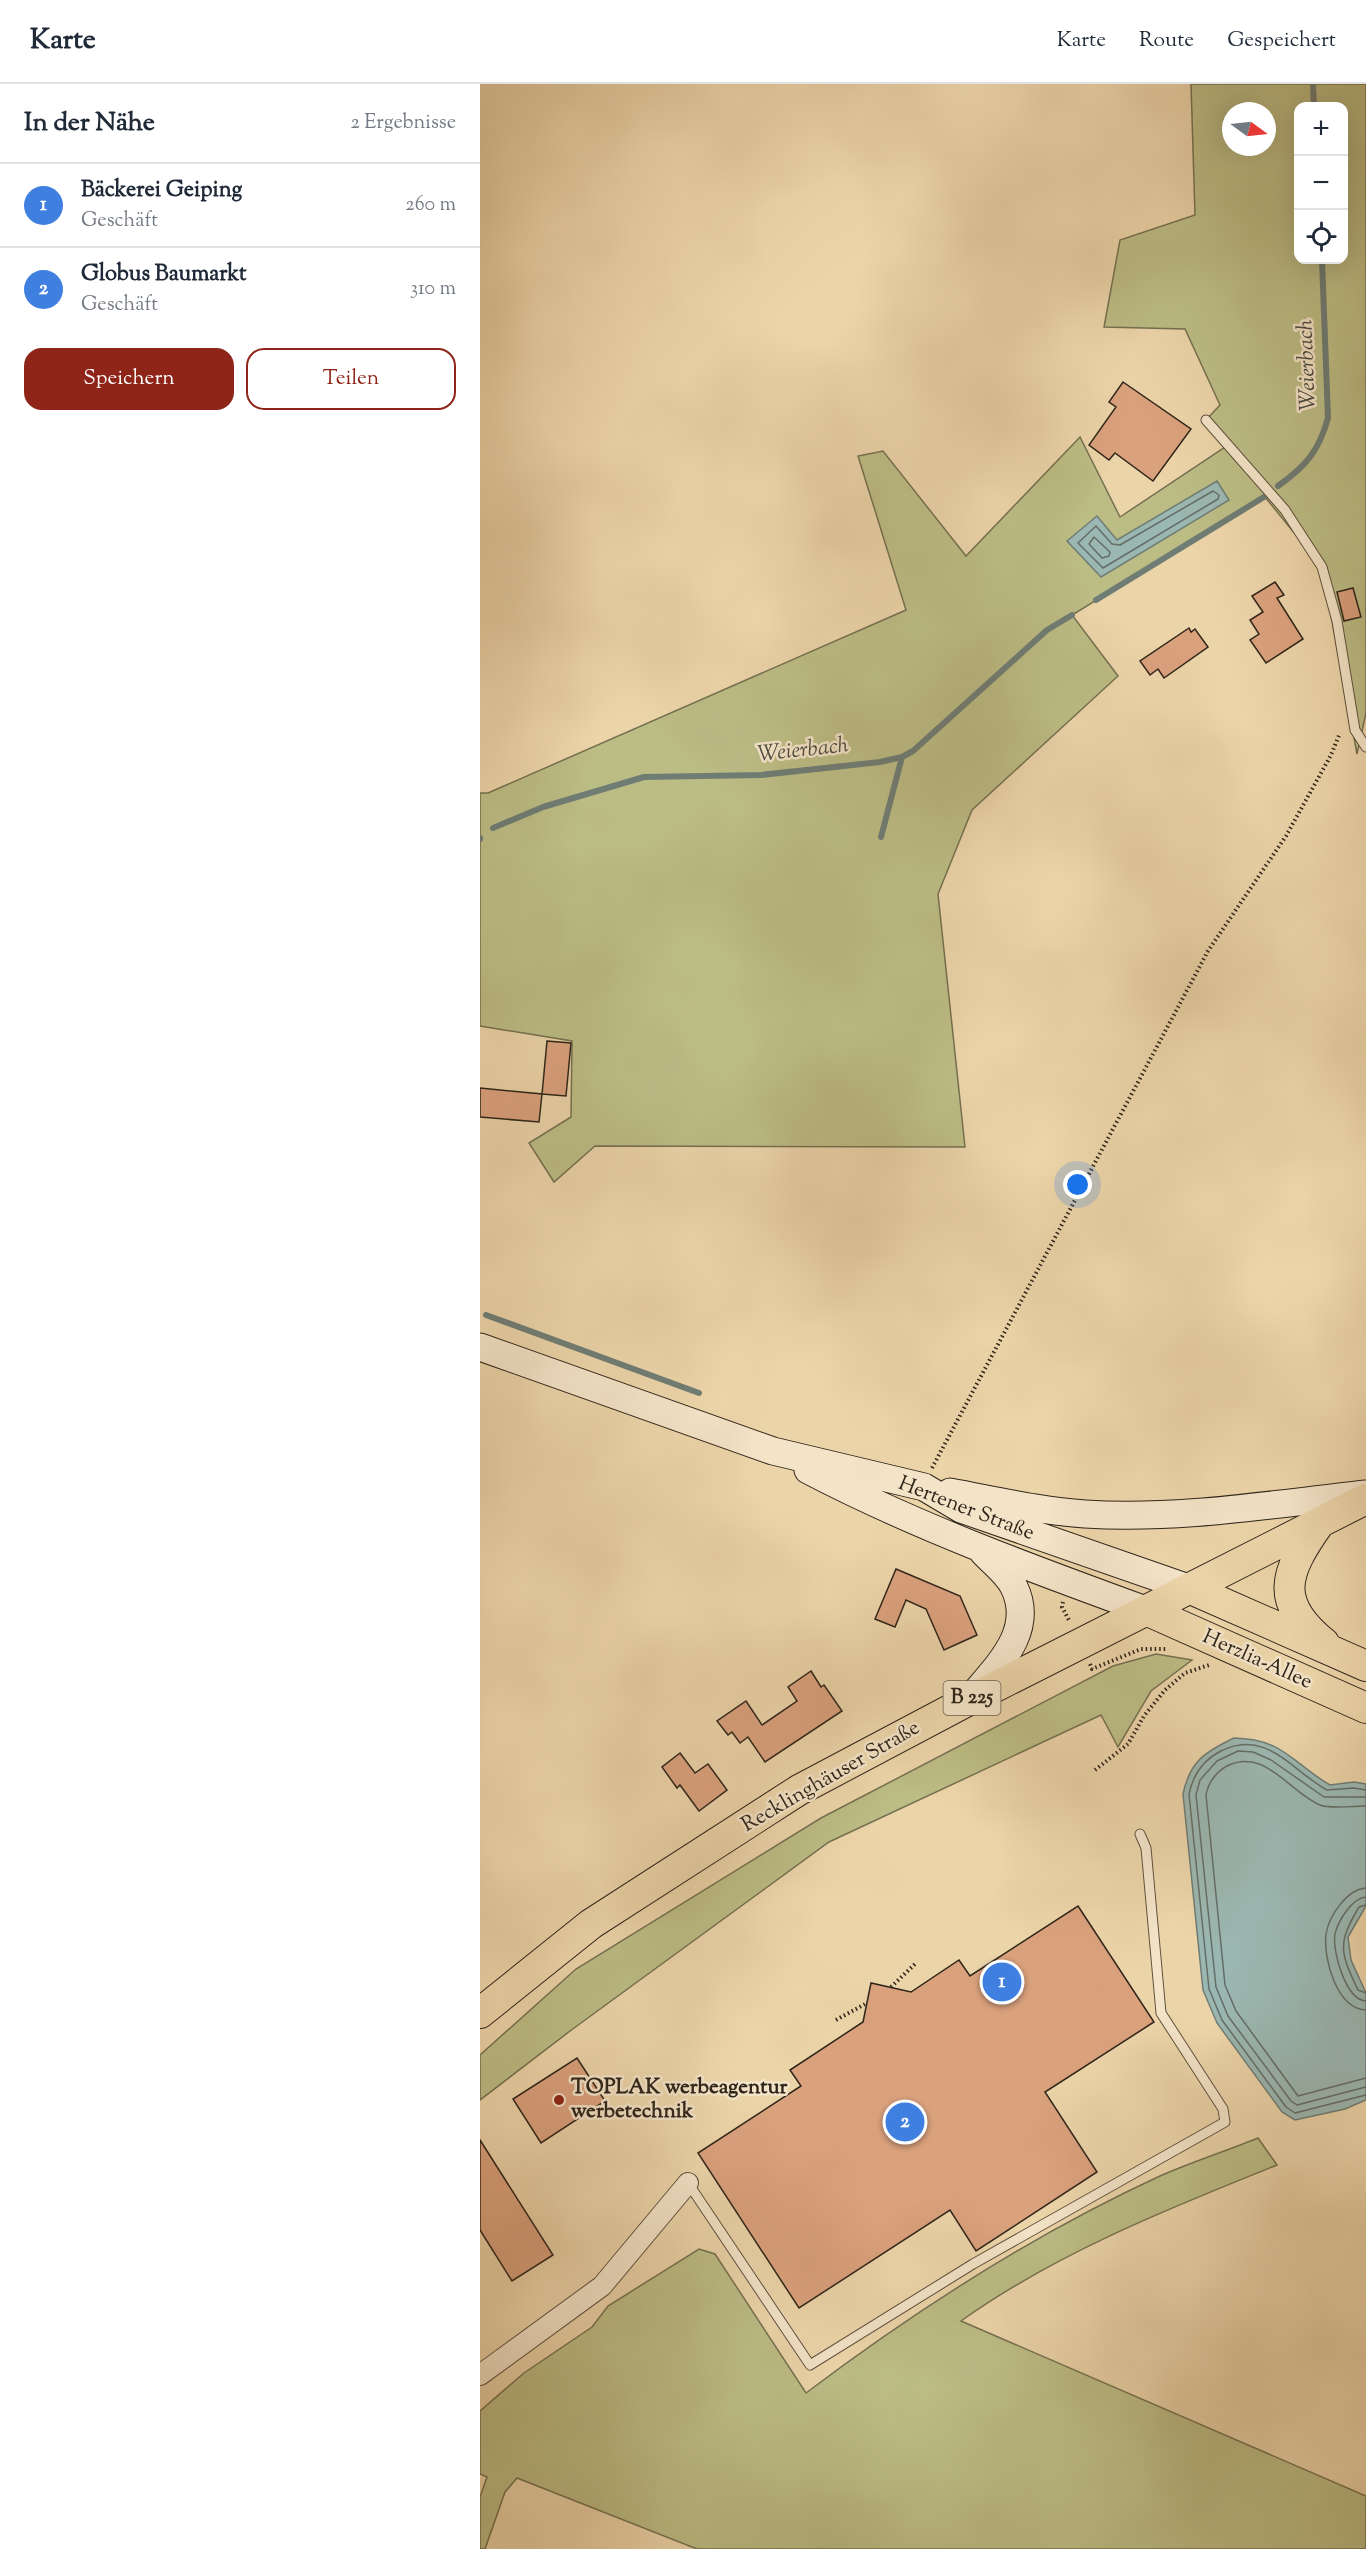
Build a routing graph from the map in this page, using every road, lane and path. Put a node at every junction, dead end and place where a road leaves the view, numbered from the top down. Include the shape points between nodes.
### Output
1 (1206, 420) dead end
2 (1351, 707) junction
3 (1366, 747) edge
4 (480, 1347) edge
5 (773, 1451) junction
6 (929, 1475) junction
7 (1366, 1494) edge
8 (1366, 1499) edge
9 (1322, 1520) junction
10 (980, 1549) junction
11 (1191, 1589) junction
12 (1148, 1611) junction
13 (1338, 1654) junction
14 (1216, 1663) dead end
15 (1366, 1666) edge
16 (969, 1700) junction
17 (1366, 1708) edge
18 (1095, 1770) dead end
19 (1140, 1834) dead end
20 (915, 1964) dead end
21 (891, 1988) dead end
22 (867, 2003) dead end
23 (480, 2013) edge
24 (836, 2020) dead end
25 (688, 2183) joint
26 (480, 2375) edge

1 - 2 lane via 1285,510 1322,567 1337,621
2 - 3 lane via 1355,730
2 - 6 path via 1331,755 1286,836 1202,962
4 - 5 main road, Hertener Straße
5 - 6 main road, Hertener Straße
5 - 10 main road, Hertener Straße via 876,1506
6 - 7 main road via 1083,1514 1226,1509
6 - 11 main road, Hertener Straße via 961,1509
8 - 9 main road, Recklinghäuser Straße / B 225
9 - 11 main road, Recklinghäuser Straße / B 225
9 - 13 main road via 1295,1557 1288,1584 1296,1614 1311,1633
10 - 12 main road, Hertener Straße
10 - 16 main road via 1014,1586 1022,1611 1018,1636
11 - 12 main road, Recklinghäuser Straße / B 225
11 - 13 main road, Herzlia-Allee
12 - 16 main road, Recklinghäuser Straße / B 225
12 - 17 main road, Herzlia-Allee
13 - 15 main road, Herzlia-Allee
14 - 18 path via 1185,1673 1165,1690 1128,1744
16 - 23 main road, Recklinghäuser Straße / B 225 via 799,1790 601,1917
19 - 25 lane via 1146,1848 1161,2013 1223,2109 1225,2122 973,2264 810,2365
20 - 21 path
22 - 24 path
25 - 26 street via 602,2286

